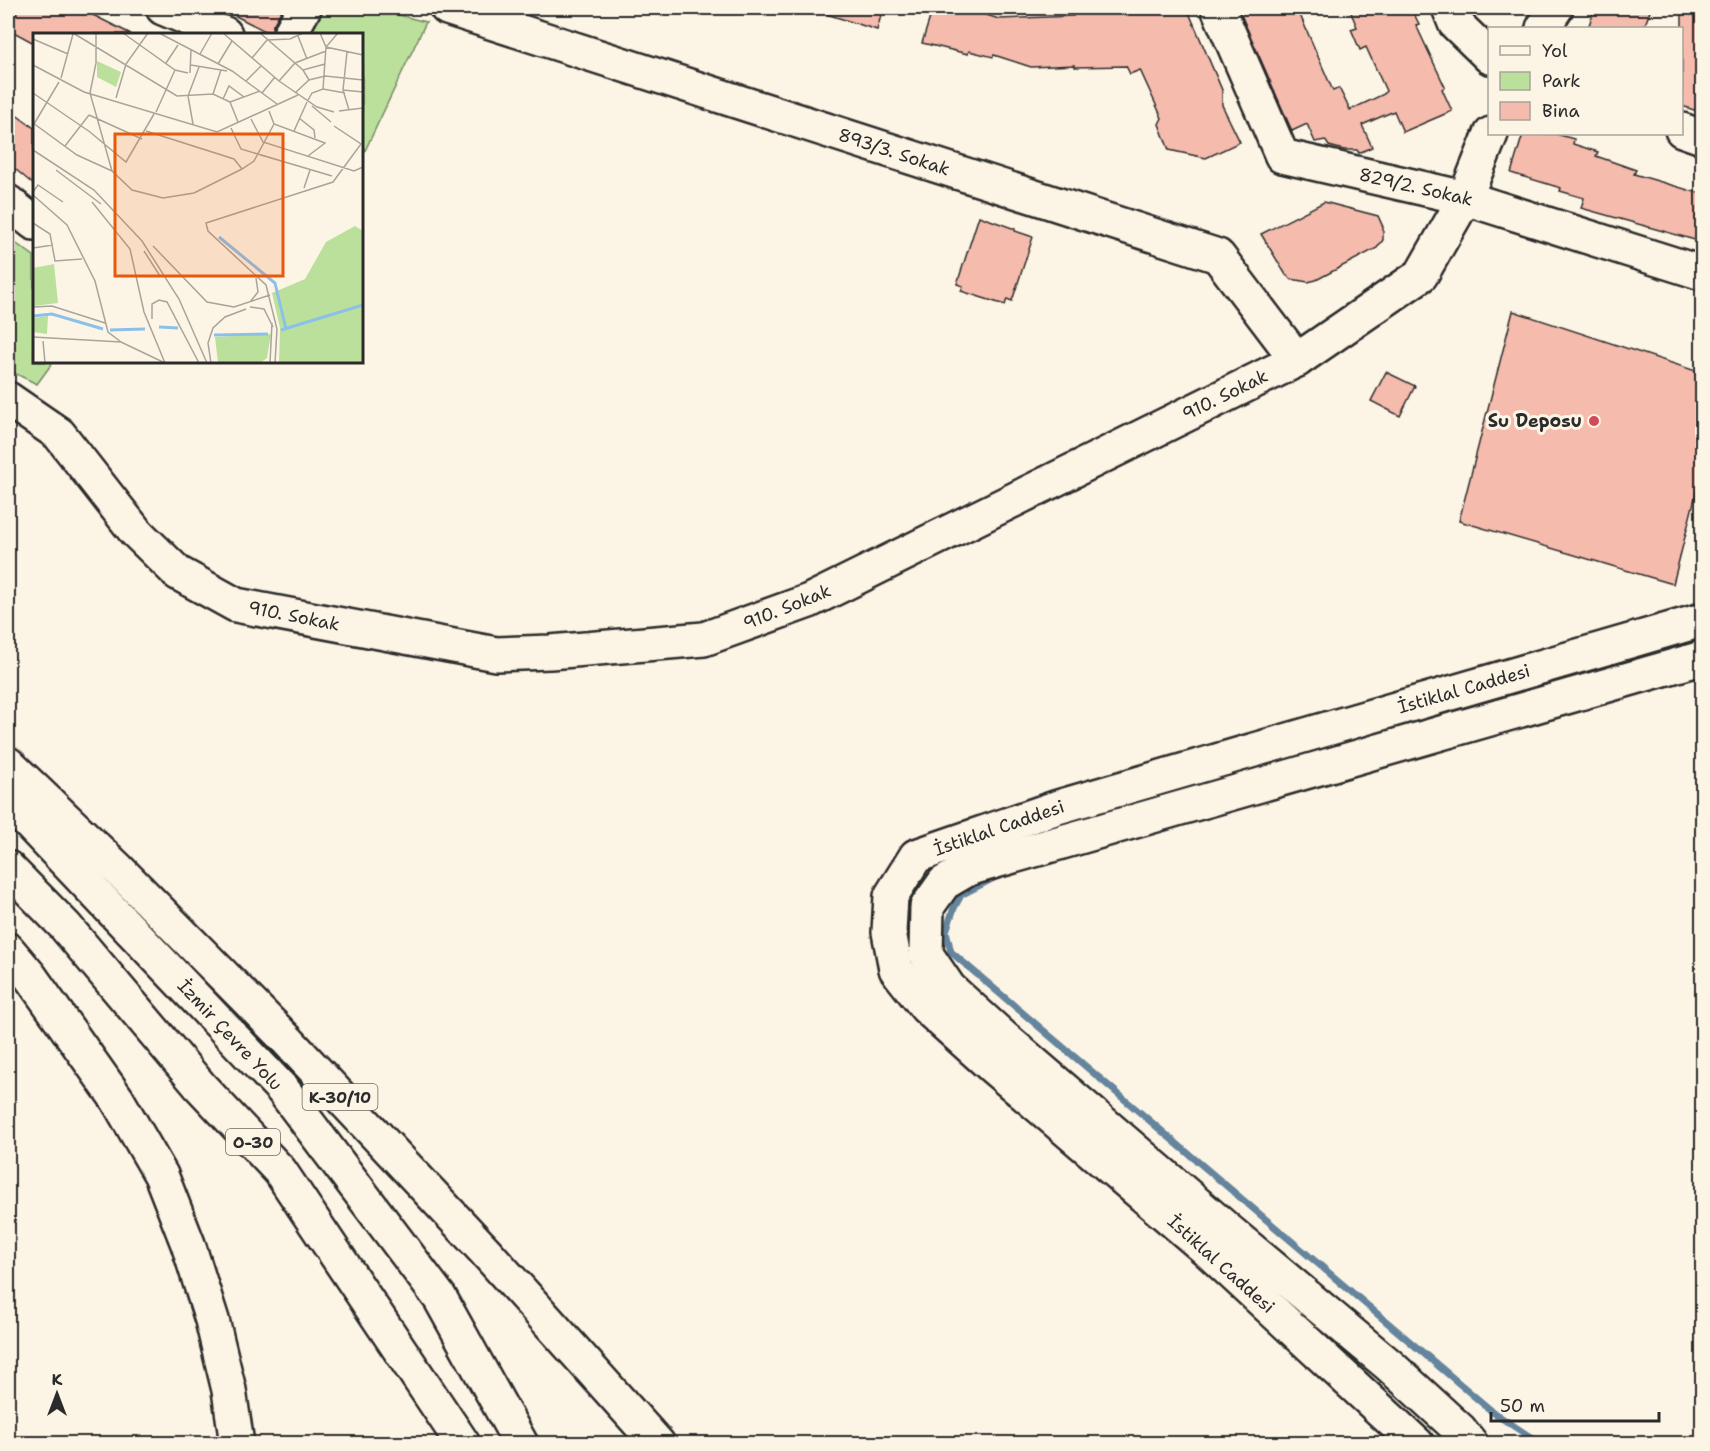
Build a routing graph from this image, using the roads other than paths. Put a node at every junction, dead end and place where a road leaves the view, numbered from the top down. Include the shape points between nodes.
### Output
1 (164, 8) edge
2 (304, 8) edge
3 (447, 8) edge
4 (1218, 8) edge
5 (1449, 8) edge
6 (1556, 8) edge
7 (1544, 27) edge
8 (223, 33) edge
9 (291, 33) edge
10 (1488, 55) edge
11 (1683, 130) edge
12 (1491, 135) edge
13 (1702, 137) edge
14 (1465, 198) junction
15 (8, 202) edge
16 (33, 222) edge
17 (1702, 273) edge
18 (1297, 360) junction
19 (8, 399) edge
20 (1702, 620) edge
21 (1702, 658) edge
22 (8, 764) edge
23 (8, 801) edge
24 (8, 868) edge
25 (8, 950) edge
26 (237, 1443) edge
27 (463, 1443) edge
28 (521, 1443) edge
29 (658, 1443) edge
30 (1417, 1443) edge
31 (1471, 1443) edge

1 - 8 main road
2 - 9 main road
3 - 18 main road, 893/3. Sokak via 1218,256
4 - 14 main road, 829/2. Sokak via 1282,156
5 - 10 main road via 1455,23
6 - 7 main road
11 - 13 main road
12 - 14 main road, 910. Sokak
14 - 17 main road, 829/2. Sokak
14 - 18 main road, 910. Sokak via 1421,275
15 - 16 main road
18 - 19 main road, 910. Sokak via 808,601 704,639 496,654 236,605 178,573 135,531 59,434
20 - 30 main road, İstiklal Caddesi via 1058,807 916,856 891,896 889,932 897,969 926,1007 1206,1249
21 - 31 main road, İstiklal Caddesi via 968,869 944,883 927,907 926,954 949,988 1389,1365
22 - 29 main road, K-30/10 via 294,1048
23 - 28 main road, İzmir Çevre Yolu / O-30 via 283,1090 440,1298
24 - 27 main road, O-30 via 65,926 200,1086 279,1171
25 - 26 main road via 117,1099 161,1175 212,1320

